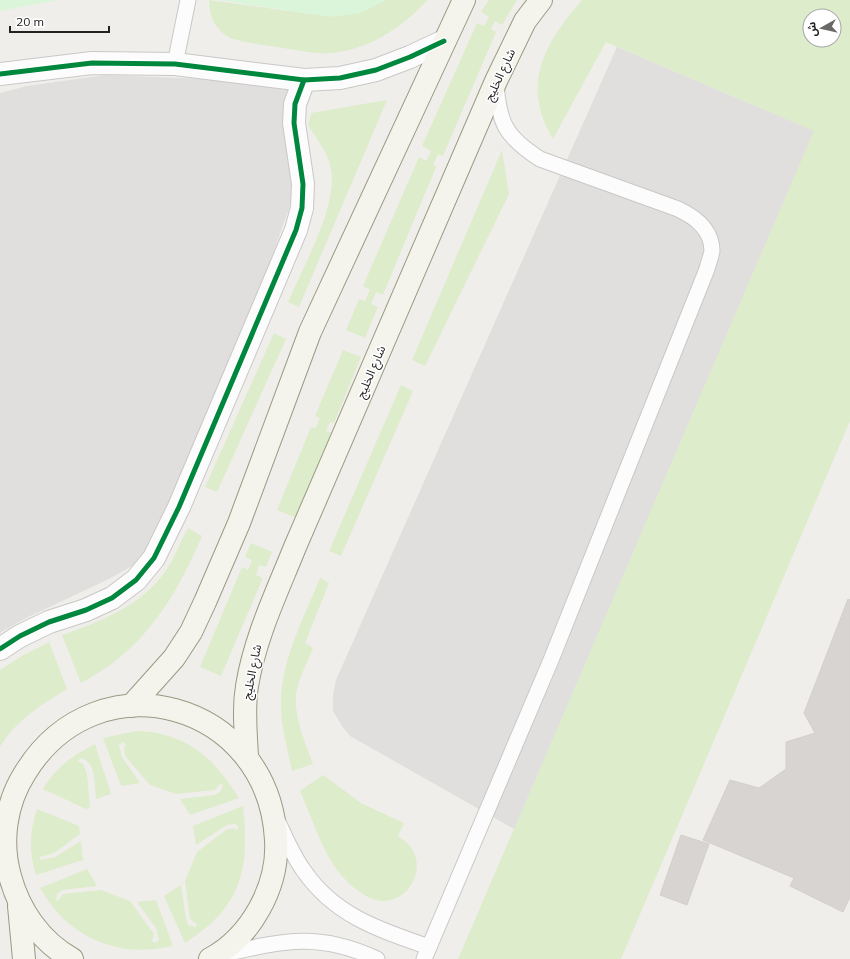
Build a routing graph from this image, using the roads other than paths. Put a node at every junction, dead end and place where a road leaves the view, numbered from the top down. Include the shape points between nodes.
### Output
1 (188, 0) edge
2 (464, 0) edge
3 (541, 0) edge
4 (444, 41) junction
5 (175, 64) junction
6 (0, 74) edge
7 (304, 80) junction
8 (496, 81) junction
9 (0, 649) edge
10 (131, 706) junction
11 (247, 757) junction
12 (275, 817) junction
13 (2, 836) edge
14 (19, 902) junction
15 (426, 953) edge
16 (214, 957) edge
17 (24, 959) edge
18 (72, 959) edge
19 (377, 959) edge

1 - 5 lane
2 - 4 main road
3 - 8 main road, شارع الخليج via 525,21
4 - 7 street via 376,70 340,78
4 - 10 main road via 310,332 239,523 191,632 174,658
5 - 6 street via 92,63
5 - 7 street
7 - 9 street via 295,104 294,123 303,184 302,208 296,230 179,507 154,558 136,580 112,598 49,622
8 - 11 main road, شارع الخليج via 295,547 264,625 254,653 247,688
8 - 15 lane via 498,109 506,130 521,147 540,159 694,217 707,232 712,251 551,660
10 - 11 main road via 164,707 195,716 224,733
10 - 13 main road via 87,716 61,731 36,755 17,785
11 - 12 main road via 267,790
12 - 15 lane via 304,872 325,895 350,916
12 - 16 main road via 277,849 272,880 260,910 241,935
13 - 14 main road via 7,866
14 - 17 main road
14 - 18 main road via 36,929 60,952
16 - 19 lane via 279,942 305,940 333,943

